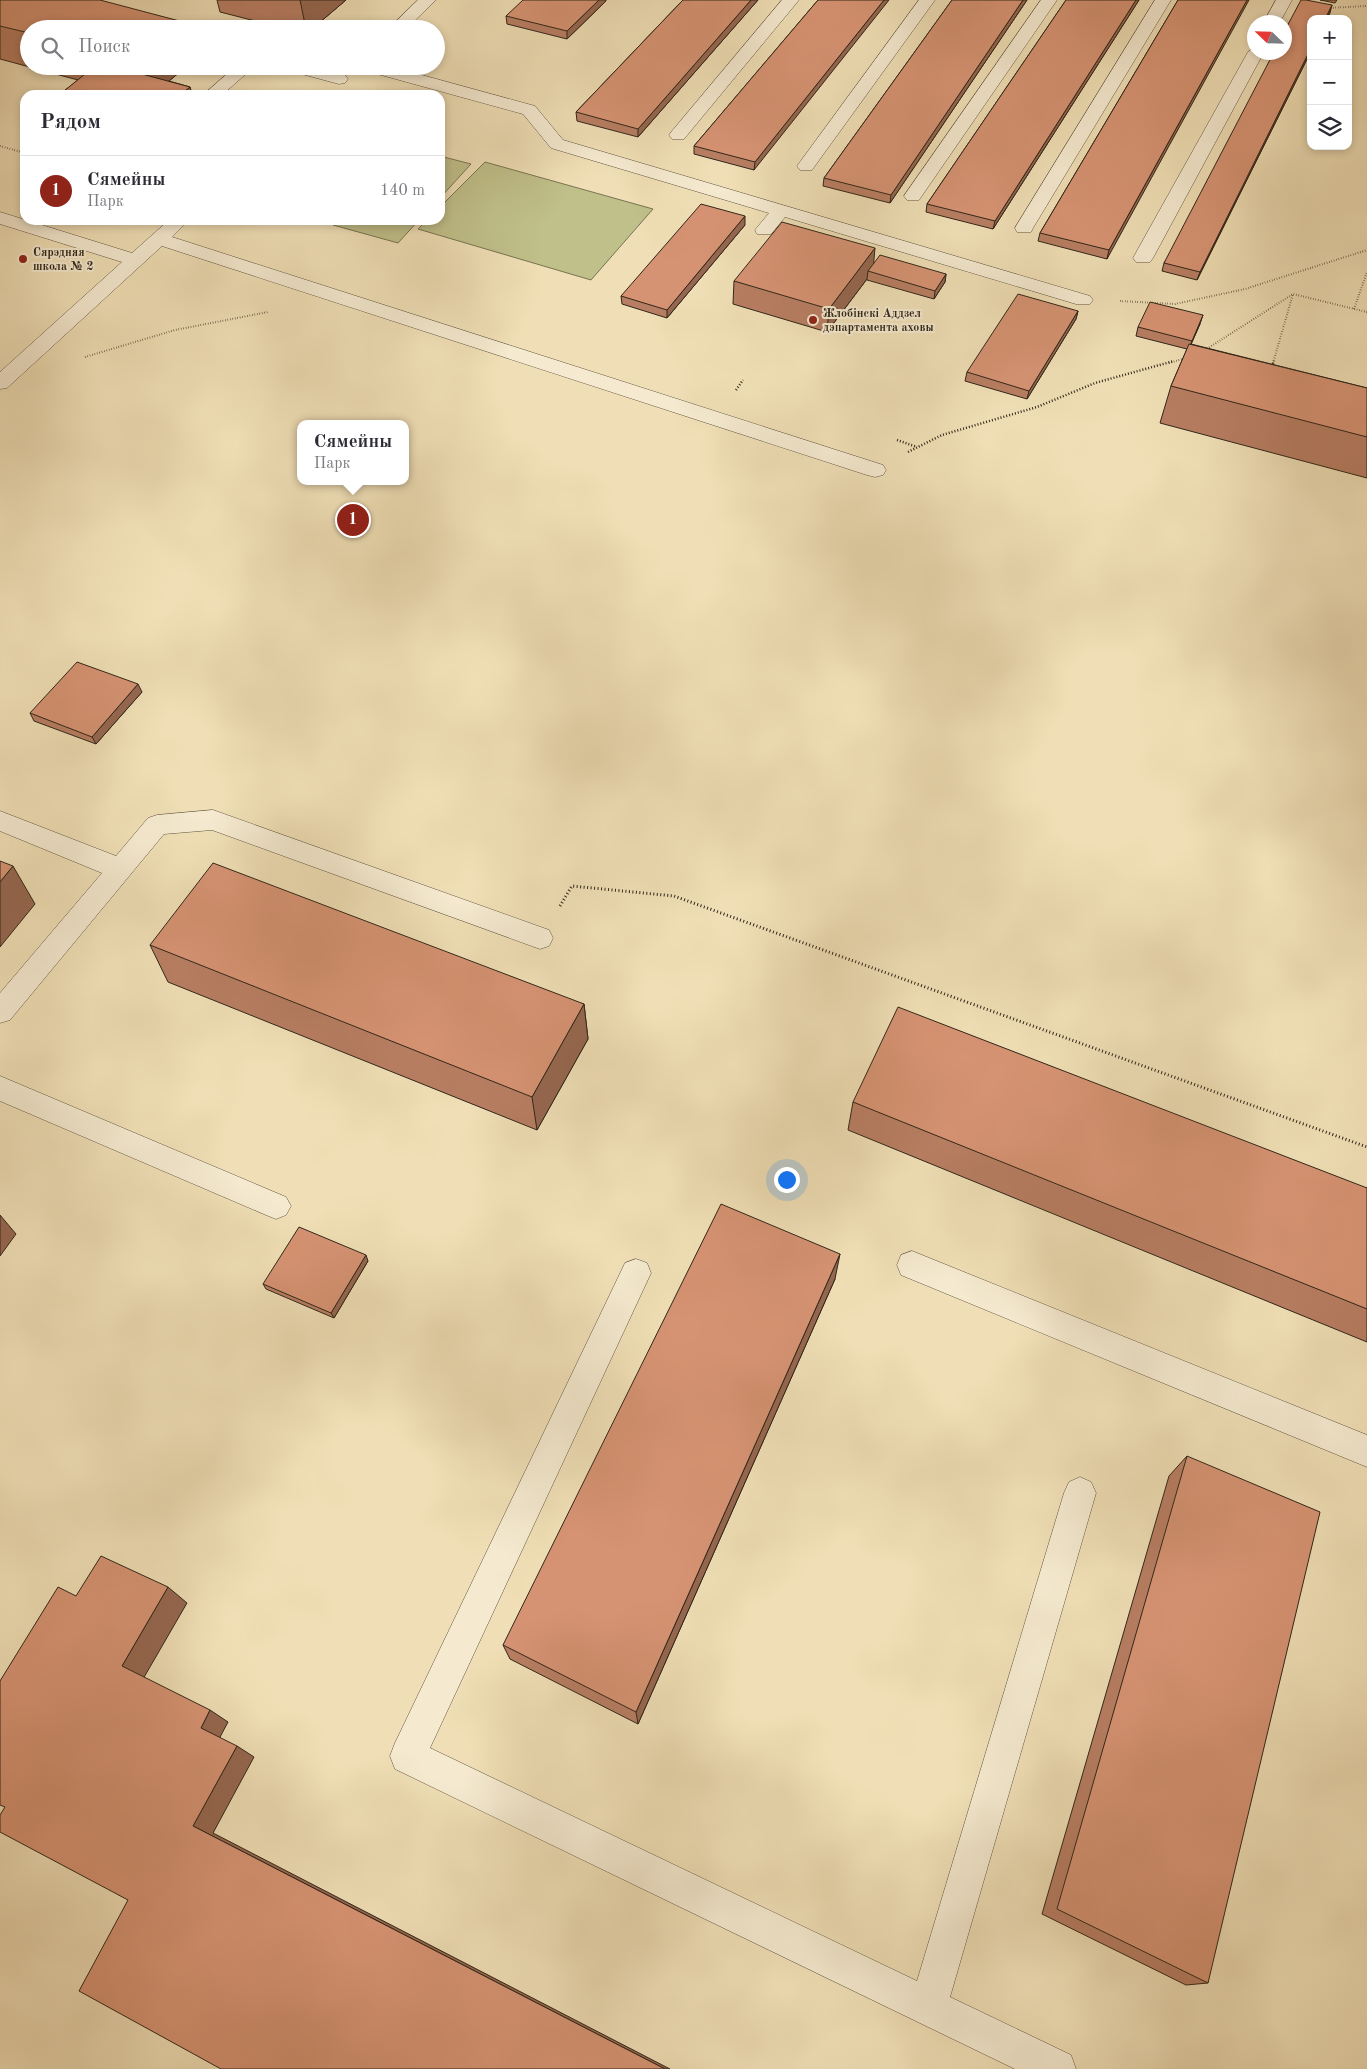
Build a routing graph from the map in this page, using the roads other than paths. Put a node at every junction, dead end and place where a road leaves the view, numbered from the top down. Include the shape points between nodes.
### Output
1 (428, 0) edge
2 (791, 0) edge
3 (927, 0) edge
4 (1049, 0) edge
5 (1163, 0) edge
6 (1284, 0) edge
7 (1276, 15) edge
8 (406, 20) edge
9 (1252, 60) edge
10 (236, 75) edge
11 (313, 75) edge
12 (343, 75) edge
13 (402, 75) edge
14 (218, 90) edge
15 (678, 135) dead end
16 (806, 166) dead end
17 (913, 196) dead end
18 (781, 210) junction
19 (0, 218) edge
20 (20, 224) edge
21 (22, 225) edge
22 (174, 225) edge
23 (1024, 228) dead end
24 (764, 230) dead end
25 (158, 239) junction
26 (1143, 258) dead end
27 (135, 260) junction
28 (1083, 300) road end
29 (0, 383) edge
30 (875, 470) road end
31 (0, 821) edge
32 (120, 869) junction
33 (540, 938) road end
34 (0, 1012) edge
35 (0, 1088) edge
36 (276, 1206) dead end
37 (912, 1265) dead end
38 (636, 1273) dead end
39 (1367, 1452) edge
40 (1080, 1492) dead end
41 (928, 2007) junction
42 (1057, 2069) edge

1 - 8 street
2 - 15 street
3 - 16 street
4 - 17 street
5 - 23 street
6 - 7 street
9 - 26 street
10 - 14 street
11 - 12 street via 333,84
13 - 18 street via 529,110 558,144
18 - 24 street
18 - 28 street
19 - 20 street
21 - 27 street
22 - 25 street
25 - 27 street
25 - 30 street
27 - 29 street
31 - 32 street
32 - 33 street via 157,825 212,820
32 - 34 street
35 - 36 street
37 - 39 street
38 - 41 street via 408,1756
40 - 41 street
41 - 42 street

